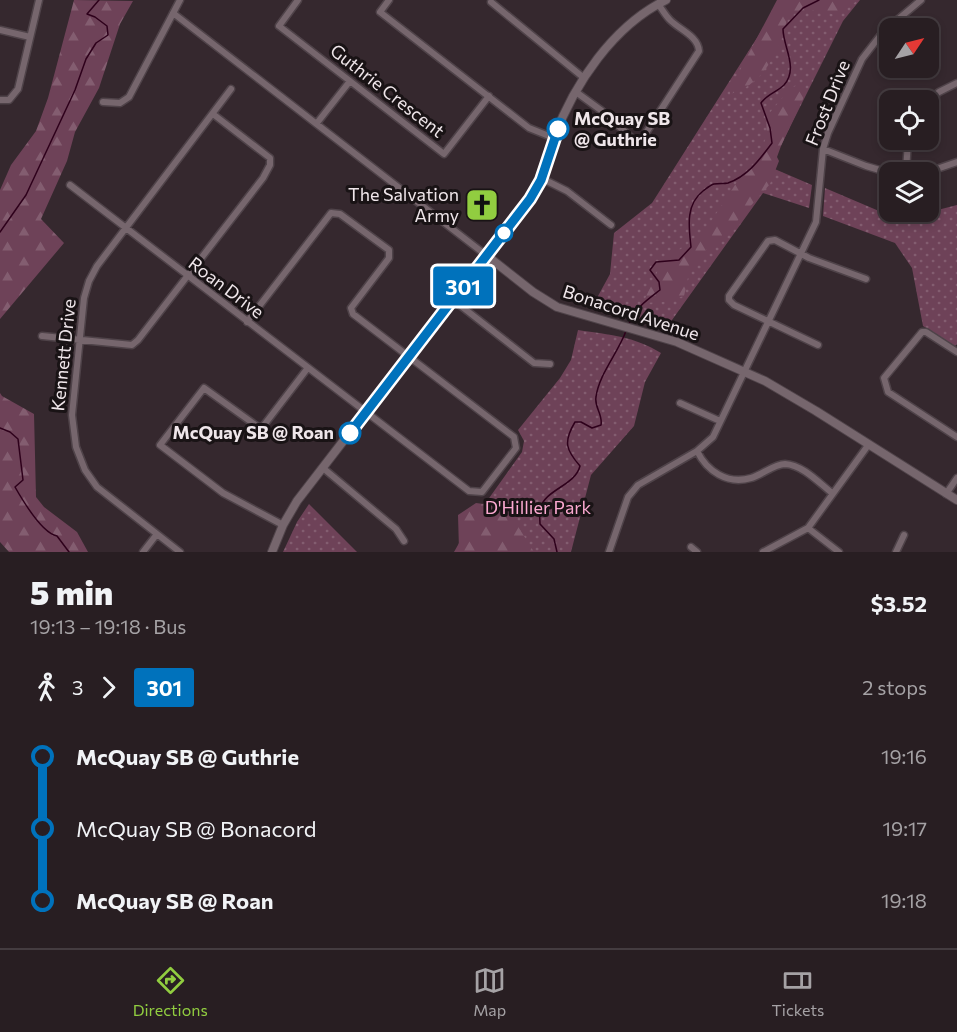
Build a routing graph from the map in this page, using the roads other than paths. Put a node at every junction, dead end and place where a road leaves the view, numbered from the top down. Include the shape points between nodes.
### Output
1 (39, 0) edge
2 (180, 0) edge
3 (298, 0) edge
4 (389, 0) edge
5 (666, 0) edge
6 (921, 0) edge
7 (491, 2) dead end
8 (658, 4) junction
9 (173, 13) junction
10 (0, 30) edge
11 (30, 37) junction
12 (584, 78) junction
13 (350, 81) junction
14 (957, 83) edge
15 (231, 89) dead end
16 (576, 92) junction
17 (939, 92) edge
18 (489, 96) junction
19 (0, 100) edge
20 (103, 102) dead end
21 (213, 114) junction
22 (317, 123) junction
23 (554, 138) junction
24 (823, 149) junction
25 (957, 162) edge
26 (939, 168) edge
27 (879, 170) edge
28 (541, 178) junction
29 (70, 186) dead end
30 (611, 225) dead end
31 (124, 229) junction
32 (486, 255) junction
33 (802, 255) junction
34 (187, 277) junction
35 (866, 279) dead end
36 (452, 299) junction
37 (247, 322) junction
38 (769, 322) junction
39 (42, 336) dead end
40 (80, 340) junction
41 (818, 345) dead end
42 (957, 352) edge
43 (408, 356) junction
44 (550, 364) dead end
45 (307, 369) junction
46 (746, 371) junction
47 (680, 403) dead end
48 (365, 413) junction
49 (720, 421) junction
50 (957, 437) edge
51 (869, 444) junction
52 (697, 451) junction
53 (323, 468) junction
54 (957, 478) edge
55 (832, 493) junction
56 (946, 494) junction
57 (957, 500) edge
58 (283, 525) junction
59 (808, 528) junction
60 (156, 534) junction
61 (904, 535) dead end
62 (404, 541) dead end
63 (691, 547) dead end
64 (143, 552) edge
65 (180, 552) edge
66 (272, 552) edge
67 (609, 552) edge
68 (697, 552) edge
69 (763, 552) edge
70 (839, 552) edge
71 (896, 552) edge

1 - 11 street
2 - 9 street
3 - 13 street, Guthrie Crescent via 279,26
4 - 18 street via 380,12
5 - 8 street
6 - 24 street, Frost Drive via 883,32 862,59
7 - 12 street
8 - 12 street via 616,39
8 - 16 street via 699,45 699,51 642,139 634,140
9 - 20 street via 129,97 120,104
9 - 22 street, Bonacord Avenue
10 - 11 street
11 - 19 street via 18,89 9,100
12 - 16 street
13 - 18 street, Guthrie Crescent via 444,154
13 - 22 street
14 - 17 street
15 - 21 street, Kennett Drive
16 - 23 street
18 - 23 street via 530,128
21 - 31 street, Kennett Drive
21 - 34 street via 270,158 270,165
22 - 32 street, Bonacord Avenue
23 - 28 street
24 - 27 street
24 - 33 street, Frost Drive via 816,222
25 - 26 street
28 - 30 street via 567,191
28 - 32 street via 530,199
29 - 31 street, Roan Drive
31 - 34 street, Roan Drive
31 - 40 street, Kennett Drive via 89,281
32 - 36 street
32 - 46 street, Bonacord Avenue via 557,307 677,342
33 - 35 street
33 - 38 street, Frost Drive
33 - 38 street via 776,240 768,241 729,296 734,305
34 - 37 street, Roan Drive
34 - 40 street via 132,345
36 - 43 street
36 - 44 street via 534,363
37 - 43 street via 331,213 340,214 389,250 389,258 351,308 353,314
37 - 45 street, Roan Drive
38 - 41 street
38 - 46 street, Frost Drive
39 - 40 street
40 - 60 street, Kennett Drive via 72,430 80,458 97,487
42 - 50 street via 922,332 884,378 888,392
43 - 48 street
43 - 48 street, Roan Drive via 514,437 516,448 482,492 469,491
45 - 48 street, Roan Drive
45 - 58 street via 261,429 204,388 160,445 223,493
46 - 49 street, Frost Drive
46 - 51 street, Bonacord Avenue
47 - 49 street
48 - 53 street
49 - 52 street, Frost Drive via 713,437
51 - 55 street
51 - 56 street, Bonacord Avenue
52 - 55 street via 711,471 723,478 750,478 782,464 793,465
52 - 67 street, Frost Drive via 638,485 628,497
53 - 58 street
53 - 62 street via 396,529
54 - 56 street
55 - 59 street
56 - 57 street, Bonacord Avenue
58 - 66 street
59 - 69 street
59 - 70 street
60 - 64 street
60 - 65 street, Kennett Drive
61 - 71 street
63 - 68 street

